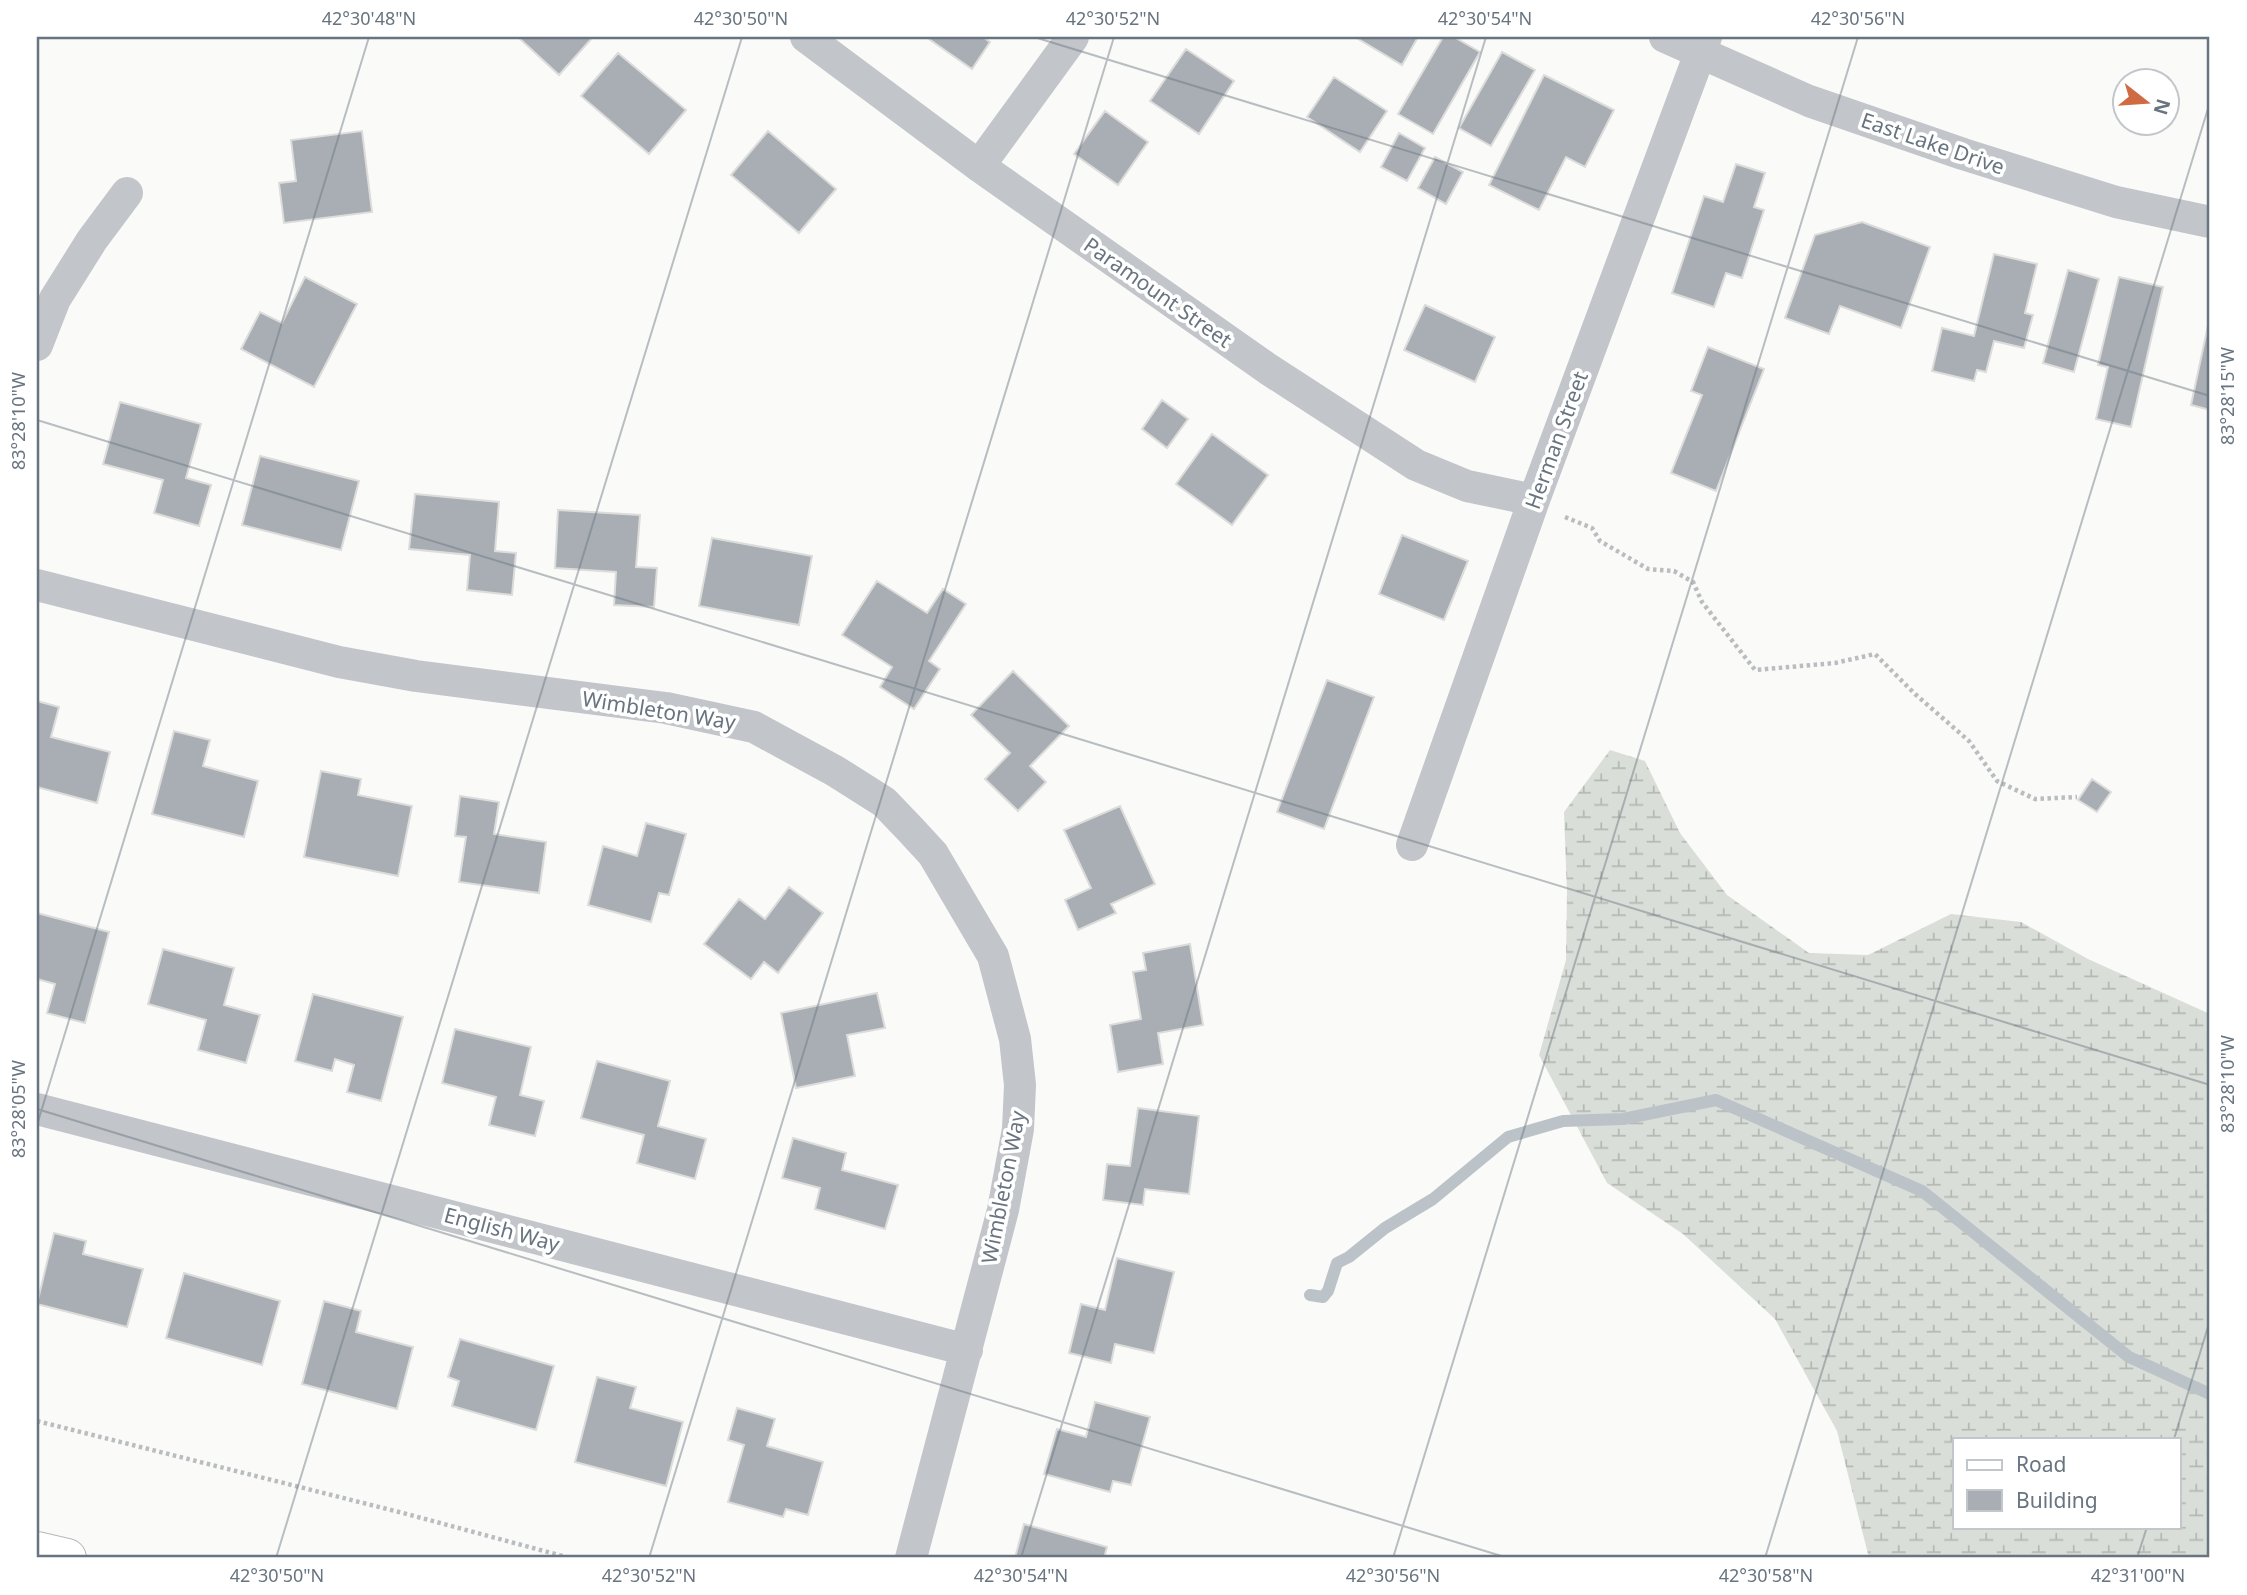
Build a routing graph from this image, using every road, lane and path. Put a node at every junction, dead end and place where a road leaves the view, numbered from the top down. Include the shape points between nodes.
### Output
1 (806, 37) edge
2 (1073, 37) edge
3 (1665, 37) edge
4 (1703, 45) edge
5 (979, 166) junction
6 (127, 193) dead end
7 (2210, 222) edge
8 (37, 345) edge
9 (1534, 500) junction
10 (37, 585) edge
11 (2077, 797) dead end
12 (1412, 845) dead end
13 (37, 1109) edge
14 (967, 1350) junction
15 (37, 1421) edge
16 (37, 1551) edge
17 (66, 1558) edge
18 (570, 1558) edge
19 (911, 1558) edge

1 - 5 street, Paramount Street
2 - 5 street
3 - 4 street, East Lake Drive
4 - 7 street, East Lake Drive via 1810,100 1976,158 2116,202
4 - 9 street, Herman Street
5 - 9 street, Paramount Street via 1268,369 1416,465 1466,486
6 - 8 street via 55,299
9 - 11 path via 1592,528 1600,541 1648,569 1674,571 1693,582 1702,602 1755,670 1835,663 1875,654 1969,741 1997,780 2035,799
9 - 12 street, Herman Street
10 - 14 street, Wimbleton Way via 340,662 652,706 754,727 884,802 933,854 993,956 1015,1039 1018,1129 1003,1210
13 - 14 street, English Way
14 - 19 street, Wimbleton Way
15 - 18 path
16 - 17 main road

